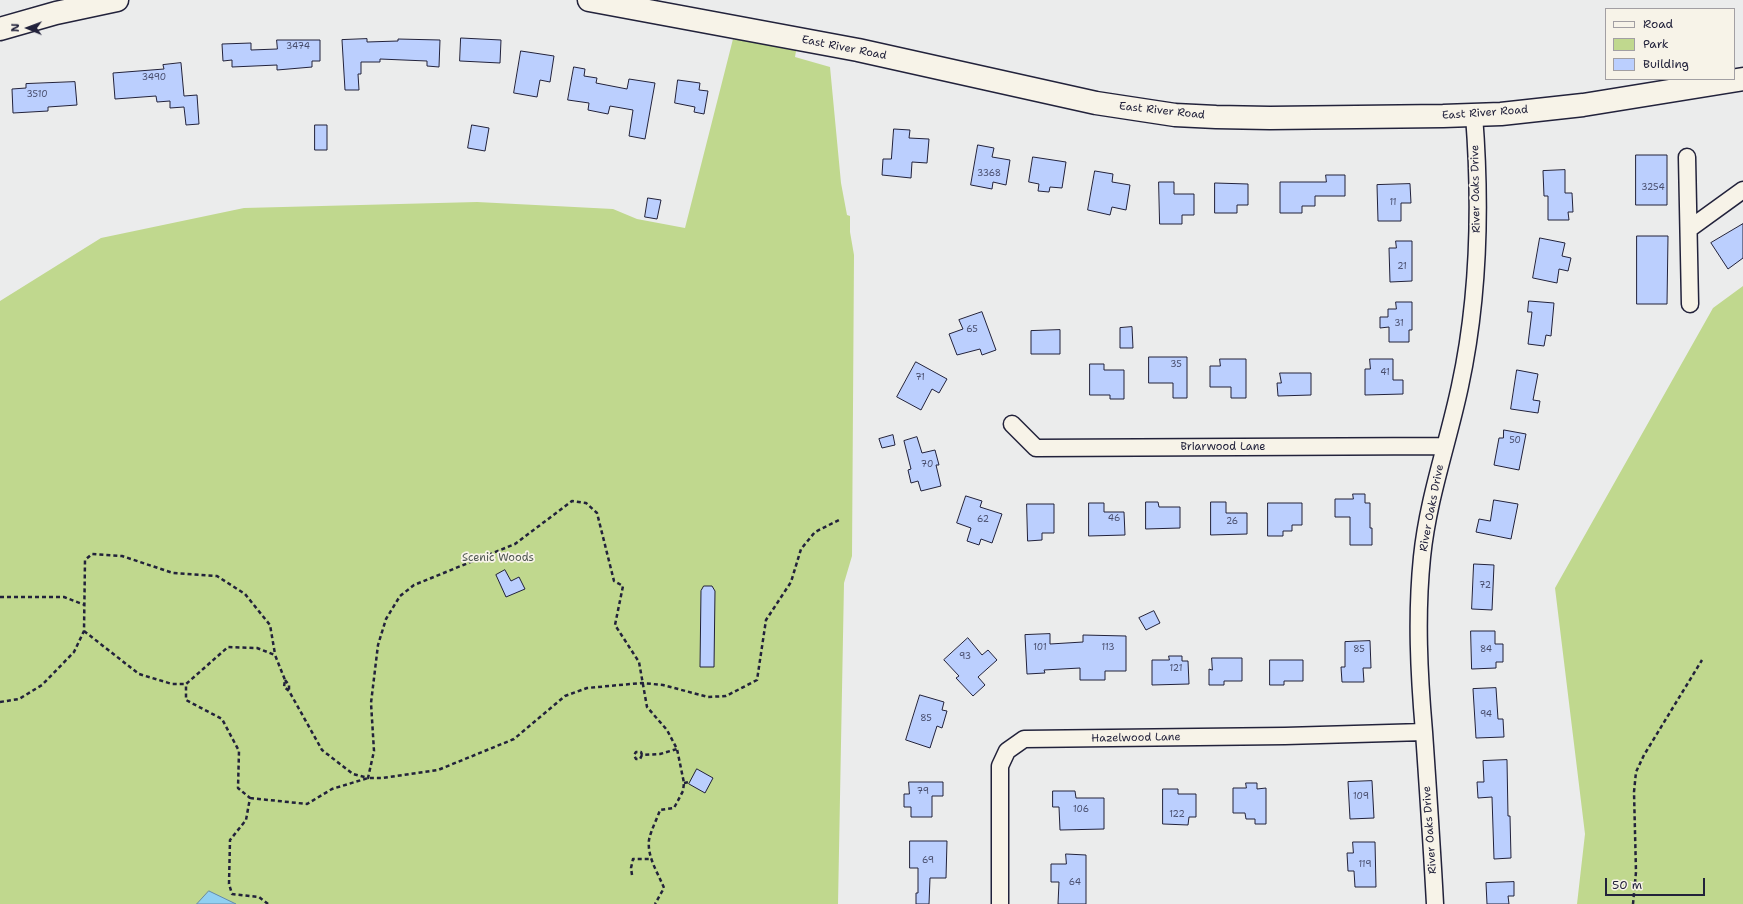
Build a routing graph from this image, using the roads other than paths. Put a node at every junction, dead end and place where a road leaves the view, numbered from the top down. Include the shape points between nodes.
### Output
1 (117, 0) edge
2 (589, 0) edge
3 (0, 29) edge
4 (1743, 79) edge
5 (1474, 115) junction
6 (1687, 157) dead end
7 (1743, 190) edge
8 (1689, 229) junction
9 (1690, 304) dead end
10 (1012, 424) dead end
11 (1445, 446) junction
12 (1424, 732) junction
13 (1000, 904) edge
14 (1435, 904) edge

1 - 3 main road via 56,13
2 - 5 main road, East River Road via 858,50 1136,110 1216,117
4 - 5 main road, East River Road via 1557,108
5 - 11 street, River Oaks Drive via 1477,171 1475,286 1462,379
6 - 8 street
7 - 8 street
8 - 9 street
10 - 11 street, Briarwood Lane via 1036,448
11 - 12 street, River Oaks Drive via 1428,516 1419,594 1419,667
12 - 13 street, Hazelwood Lane via 1024,739 1007,751 1000,766
12 - 14 street, River Oaks Drive

